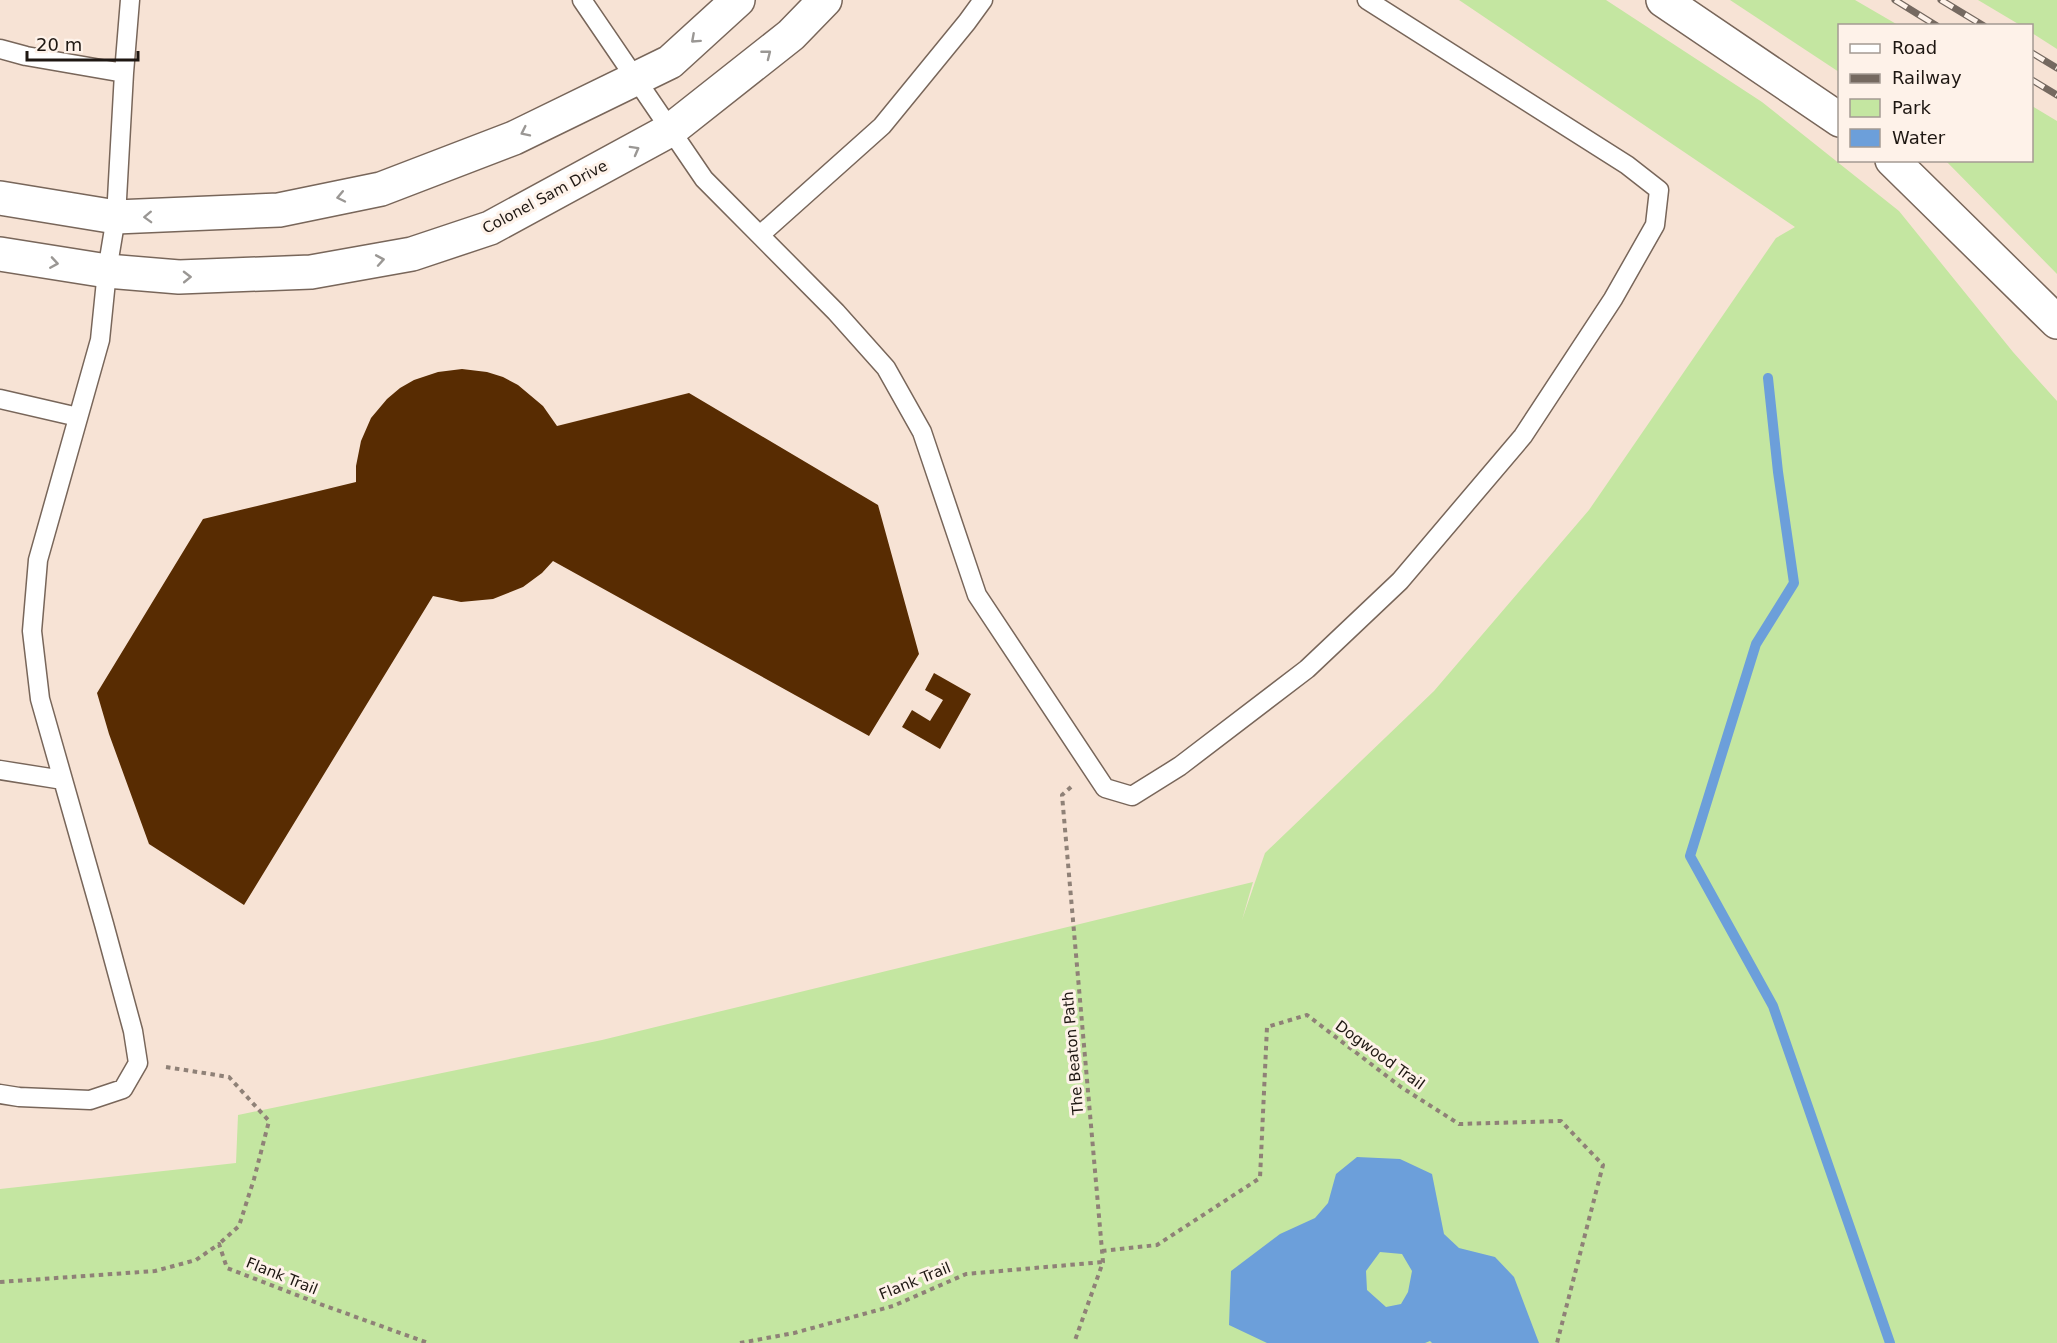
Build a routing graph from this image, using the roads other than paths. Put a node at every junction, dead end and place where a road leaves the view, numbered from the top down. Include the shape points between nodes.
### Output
1 (130, 0) edge
2 (582, 0) edge
3 (738, 0) edge
4 (825, 0) edge
5 (983, 0) edge
6 (1367, 0) edge
7 (1663, 0) edge
8 (0, 49) edge
9 (124, 73) junction
10 (636, 78) junction
11 (1838, 119) edge
12 (672, 129) junction
13 (1894, 162) edge
14 (0, 198) edge
15 (116, 218) junction
16 (760, 235) junction
17 (0, 254) edge
18 (107, 271) junction
19 (2057, 322) edge
20 (0, 399) edge
21 (78, 417) junction
22 (0, 770) edge
23 (63, 780) junction
24 (0, 1094) edge

1 - 9 lane
2 - 10 lane
3 -> 10 street via 670,62
12 -> 4 street, Colonel Sam Drive via 791,35
5 - 16 lane via 882,126
6 - 16 lane via 1627,165 1659,190 1655,225 1613,299 1523,436 1400,581 1307,669 1180,766 1132,796 1105,788 977,596 922,432 886,368
7 - 11 street
8 - 9 lane
9 - 15 lane
10 - 12 lane
10 -> 15 street via 514,138 381,189 279,210
12 - 16 lane via 704,179
18 -> 12 street, Colonel Sam Drive via 179,278 311,272 412,254 490,228
13 - 19 street
14 - 15 street
15 - 18 lane
17 -> 18 street, Colonel Sam Drive
18 - 21 lane via 100,340
20 - 21 lane
21 - 23 lane via 38,560 32,631 40,699
22 - 23 lane
23 - 24 lane via 133,1031 138,1063 123,1089 90,1100

